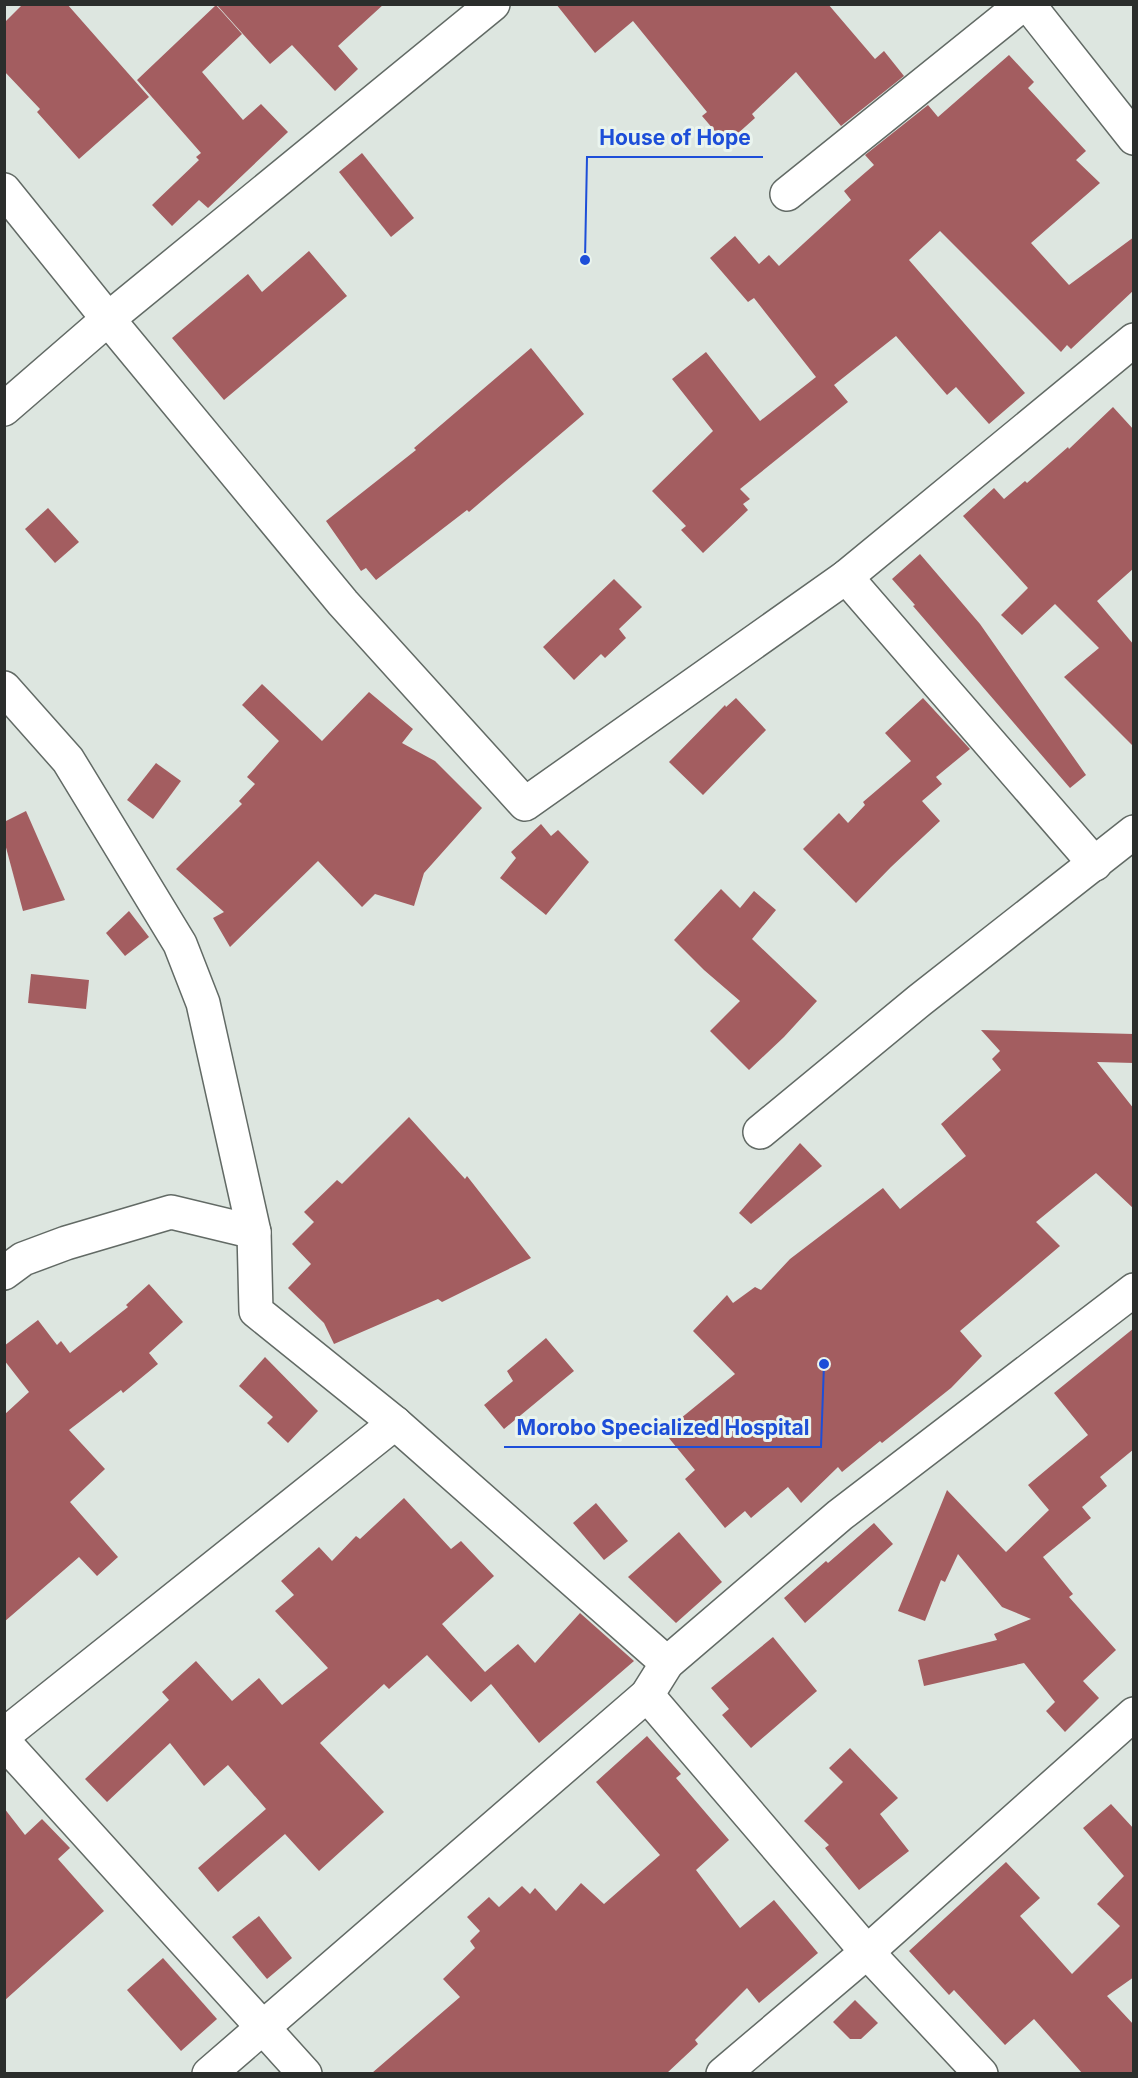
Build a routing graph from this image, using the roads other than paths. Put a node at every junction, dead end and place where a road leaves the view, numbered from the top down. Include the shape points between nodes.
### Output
1 (493, 4) edge
2 (1023, 4) edge
3 (1028, 4) edge
4 (1134, 138) edge
5 (4, 190) edge
6 (787, 194) dead end
7 (108, 320) junction
8 (1134, 340) edge
9 (4, 409) edge
10 (846, 577) junction
11 (4, 688) edge
12 (1134, 832) edge
13 (1095, 864) junction
14 (760, 1132) dead end
15 (254, 1232) junction
16 (4, 1273) edge
17 (1134, 1290) edge
18 (395, 1423) junction
19 (667, 1663) junction
20 (647, 1695) junction
21 (1134, 1714) edge
22 (4, 1735) edge
23 (4, 1742) edge
24 (867, 1952) junction
25 (264, 2026) junction
26 (209, 2073) edge
27 (305, 2073) edge
28 (723, 2073) edge
29 (981, 2073) edge

1 - 7 street
2 - 6 street
3 - 4 street
5 - 7 street
7 - 9 street
7 - 10 street via 343,603 525,804
8 - 10 street
10 - 13 street
11 - 15 street via 68,760 180,944 203,1003
12 - 13 street
13 - 14 street via 920,1000
15 - 16 street via 171,1212 66,1243 23,1259
15 - 18 street via 256,1311
17 - 19 street via 840,1515
18 - 19 street
18 - 22 street
19 - 20 street
20 - 24 street
20 - 25 street
21 - 24 street
23 - 25 street
24 - 28 street
24 - 29 street
25 - 26 street
25 - 27 street

